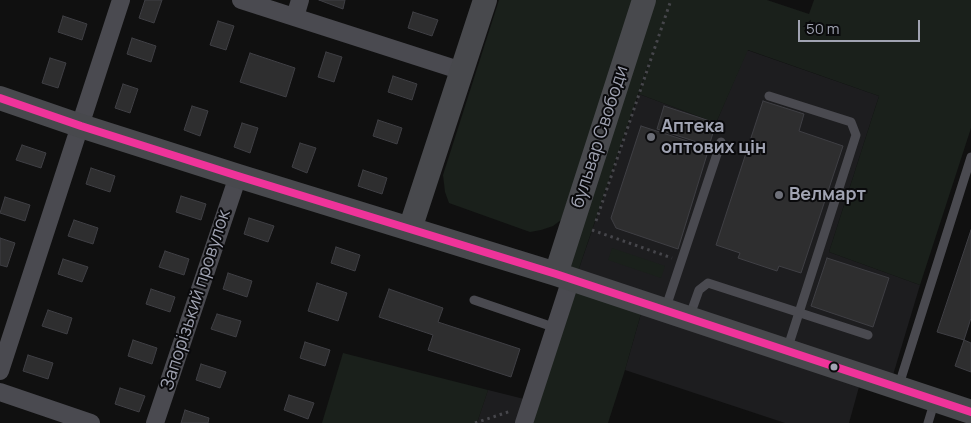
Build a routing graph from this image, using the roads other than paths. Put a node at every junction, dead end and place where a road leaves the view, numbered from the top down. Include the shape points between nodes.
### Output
1 (121, 0) edge
2 (241, 0) edge
3 (300, 0) edge
4 (485, 0) edge
5 (644, 0) edge
6 (294, 17) junction
7 (462, 71) junction
8 (769, 96) dead end
9 (0, 98) edge
10 (81, 126) junction
11 (721, 142) dead end
12 (971, 157) edge
13 (238, 176) junction
14 (410, 229) junction
15 (564, 276) junction
16 (474, 300) dead end
17 (665, 310) junction
18 (689, 318) junction
19 (556, 328) junction
20 (868, 335) dead end
21 (787, 351) junction
22 (0, 371) edge
23 (898, 388) junction
24 (0, 392) edge
25 (935, 400) junction
26 (971, 412) edge
27 (91, 423) edge
28 (155, 423) edge
29 (524, 423) edge
30 (928, 423) edge

1 - 10 street
2 - 6 street
3 - 6 street
4 - 7 street
5 - 15 street, бульвар Свободи
6 - 7 street
7 - 14 street
8 - 21 lane via 851,122 856,135
9 - 10 street
10 - 13 street
10 - 22 street
11 - 17 lane
12 - 23 lane
13 - 14 street
13 - 28 street, Запорізький провулок
14 - 15 street
15 - 17 street
15 - 19 street
16 - 19 lane
17 - 18 street
18 - 20 lane via 699,290 708,283
18 - 21 street
19 - 29 street
21 - 23 street
23 - 25 street
24 - 27 street
25 - 26 street
25 - 30 lane

